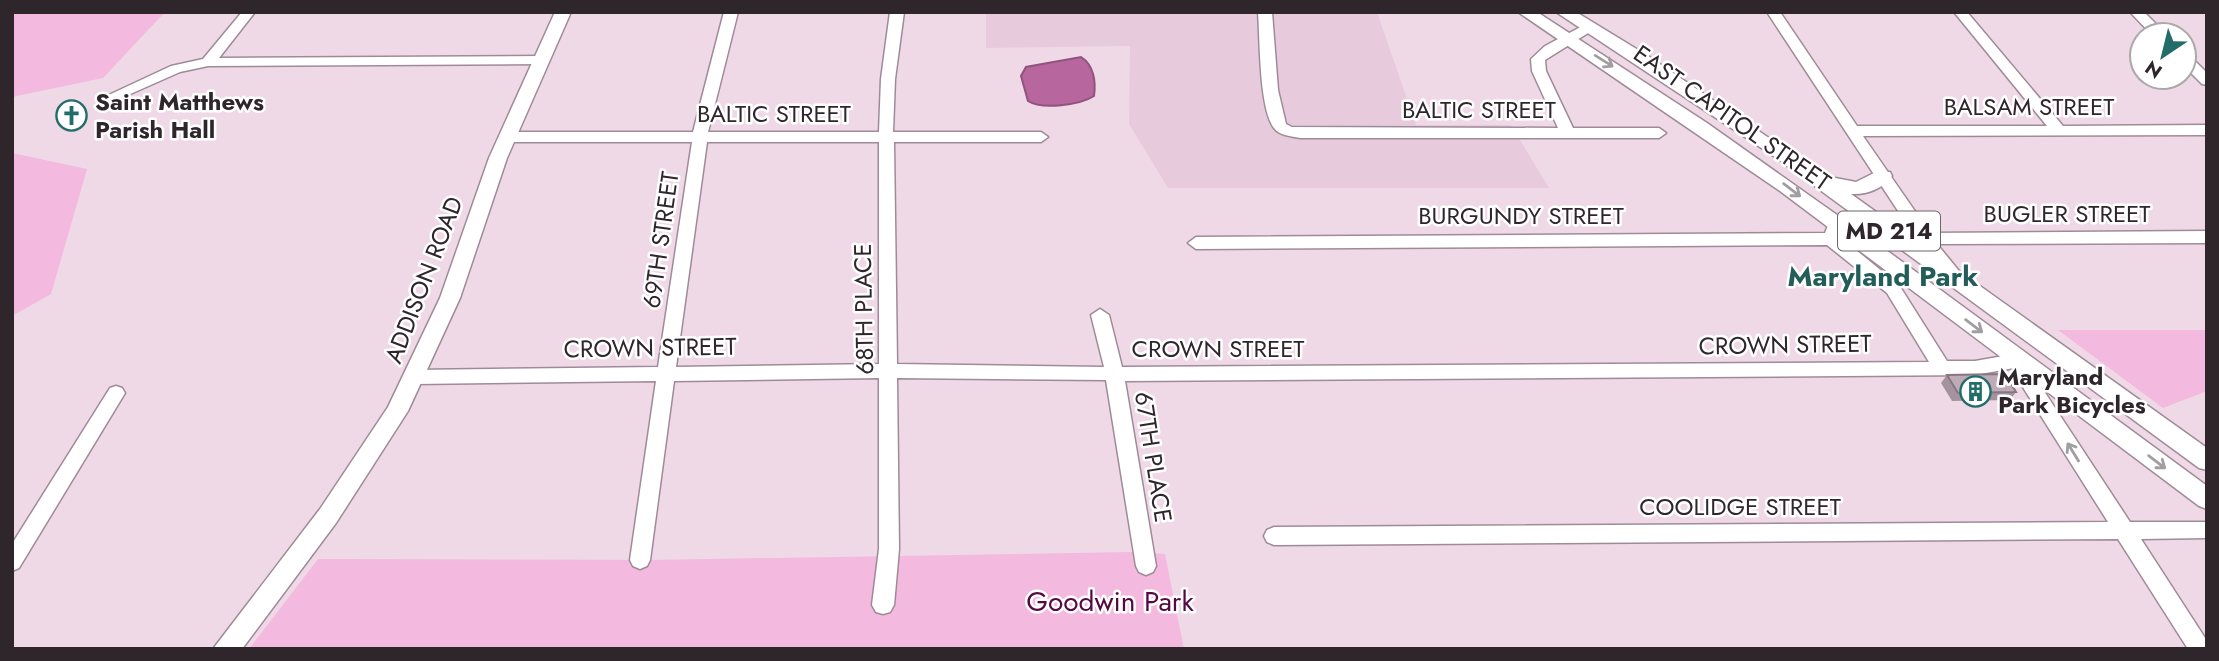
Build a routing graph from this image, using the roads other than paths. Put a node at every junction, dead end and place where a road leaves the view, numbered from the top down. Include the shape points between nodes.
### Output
1 (248, 12) edge
2 (563, 12) edge
3 (731, 12) edge
4 (897, 12) edge
5 (1265, 12) edge
6 (1526, 12) edge
7 (1564, 12) edge
8 (1773, 12) edge
9 (1960, 12) edge
10 (1588, 27) junction
11 (1567, 38) junction
12 (542, 60) junction
13 (208, 61) junction
14 (105, 100) dead end
15 (2058, 129) junction
16 (2207, 130) edge
17 (1852, 131) junction
18 (1567, 132) junction
19 (1659, 133) dead end
20 (700, 136) junction
21 (507, 137) junction
22 (1041, 137) dead end
23 (886, 138) junction
24 (1811, 175) junction
25 (1883, 176) junction
26 (1834, 232) junction
27 (2207, 237) edge
28 (1927, 239) junction
29 (1196, 243) dead end
30 (1974, 294) junction
31 (1100, 315) dead end
32 (2020, 360) junction
33 (1942, 368) junction
34 (889, 371) junction
35 (668, 372) junction
36 (1114, 372) junction
37 (415, 377) junction
38 (116, 393) dead end
39 (2207, 461) edge
40 (2207, 499) edge
41 (2122, 530) junction
42 (2207, 530) edge
43 (1274, 536) dead end
44 (640, 560) dead end
45 (12, 562) edge
46 (1146, 566) dead end
47 (883, 606) dead end
48 (226, 649) edge
49 (2200, 649) edge

1 - 13 street
2 - 12 main road, ADDISON ROAD
3 - 20 street, 69TH STREET
4 - 23 street, 68TH PLACE
5 - 18 street, BALTIC STREET via 1281,128 1300,133
6 - 11 main road, EAST CAPITOL STREET / MD 214
7 - 10 main road, EAST CAPITOL STREET / MD 214
8 - 17 street
9 - 15 street
10 - 11 street
10 - 24 main road, EAST CAPITOL STREET / MD 214
11 - 18 street via 1538,60
11 -> 26 main road, EAST CAPITOL STREET / MD 214 via 1700,124
12 - 13 street
12 - 21 main road, ADDISON ROAD
13 - 14 street via 176,68
15 - 16 street, BALSAM STREET
15 - 17 street, BALSAM STREET
17 - 25 street
18 - 19 street, BALTIC STREET
20 - 21 street, BALTIC STREET
20 - 23 street, BALTIC STREET
20 - 35 street, 69TH STREET
21 - 37 main road, ADDISON ROAD via 450,298
22 - 23 street, BALTIC STREET
23 - 34 street, 68TH PLACE
24 - 25 main road via 1859,189
24 - 30 main road, EAST CAPITOL STREET / MD 214
25 - 28 street
26 - 29 street, BURGUNDY STREET
26 -> 32 main road, EAST CAPITOL STREET / MD 214
26 - 33 street via 1893,289
27 - 28 street, BUGLER STREET
28 - 30 street via 1937,257
30 - 39 main road, EAST CAPITOL STREET / MD 214
31 - 36 street, 67TH PLACE
32 - 33 street, CROWN STREET
32 -> 40 main road, EAST CAPITOL STREET / MD 214
41 -> 32 street via 2029,384
33 - 36 street, CROWN STREET via 1236,375
34 - 35 street, CROWN STREET
34 - 36 street, CROWN STREET
34 - 47 street, 68TH PLACE via 889,549
35 - 37 street, CROWN STREET
35 - 44 street, 69TH STREET
36 - 46 street, 67TH PLACE
37 - 48 main road, ADDISON ROAD via 352,484
38 - 45 street
41 - 42 street, COOLIDGE STREET
41 - 43 street, COOLIDGE STREET
41 - 49 street

